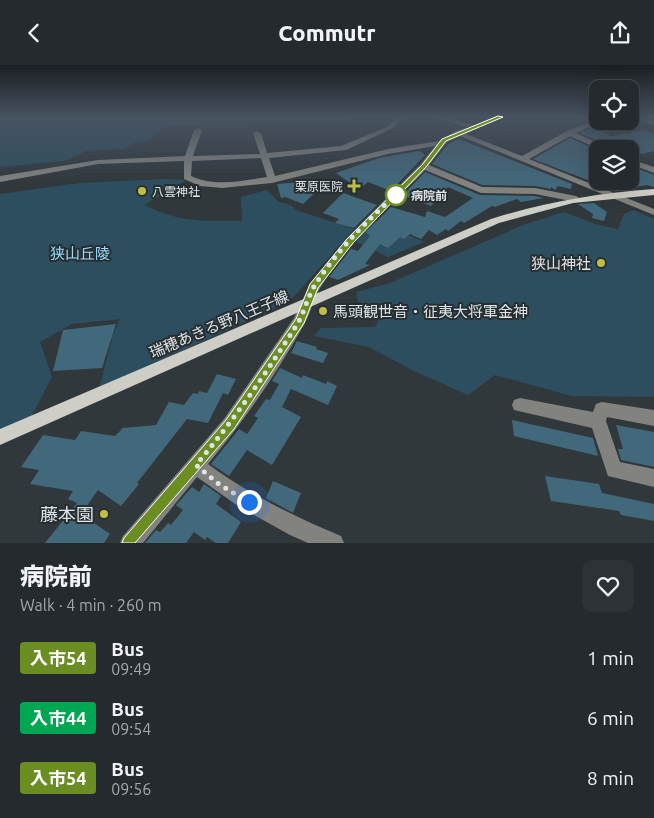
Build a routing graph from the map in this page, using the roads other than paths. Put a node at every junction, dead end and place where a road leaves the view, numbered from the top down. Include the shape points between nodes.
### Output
1 (195, 139) edge
2 (259, 139) edge
3 (366, 139) edge
4 (447, 139) edge
5 (474, 139) edge
6 (559, 139) edge
7 (441, 143) junction
8 (264, 156) junction
9 (523, 159) junction
10 (188, 160) junction
11 (639, 164) edge
12 (424, 166) junction
13 (654, 170) edge
14 (0, 179) edge
15 (272, 180) junction
16 (654, 192) edge
17 (612, 194) junction
18 (576, 199) junction
19 (654, 212) edge
20 (306, 304) junction
21 (520, 405) dead end
22 (654, 418) edge
23 (598, 421) junction
24 (0, 437) edge
25 (196, 465) junction
26 (654, 478) edge
27 (130, 543) edge
28 (334, 543) edge

1 - 10 street
2 - 8 street
3 - 8 street via 351,147
4 - 7 street
5 - 9 street
6 - 9 street
7 - 12 street
7 - 15 street via 381,153
8 - 10 street
8 - 15 street
9 - 17 street
10 - 14 street via 98,161
10 - 15 street via 187,177 190,181 220,184
11 - 13 street
12 - 18 street via 481,190 535,191
12 - 20 street via 325,269
16 - 17 main road, 瑞穂あきる野八王子線
17 - 18 main road, 瑞穂あきる野八王子線
17 - 19 street
18 - 20 main road, 瑞穂あきる野八王子線 via 495,221
20 - 24 main road, 瑞穂あきる野八王子線
20 - 25 street via 300,320 261,381
21 - 23 street
22 - 23 street via 602,409
23 - 26 street via 614,470
25 - 27 street
25 - 28 street via 220,485 263,511

